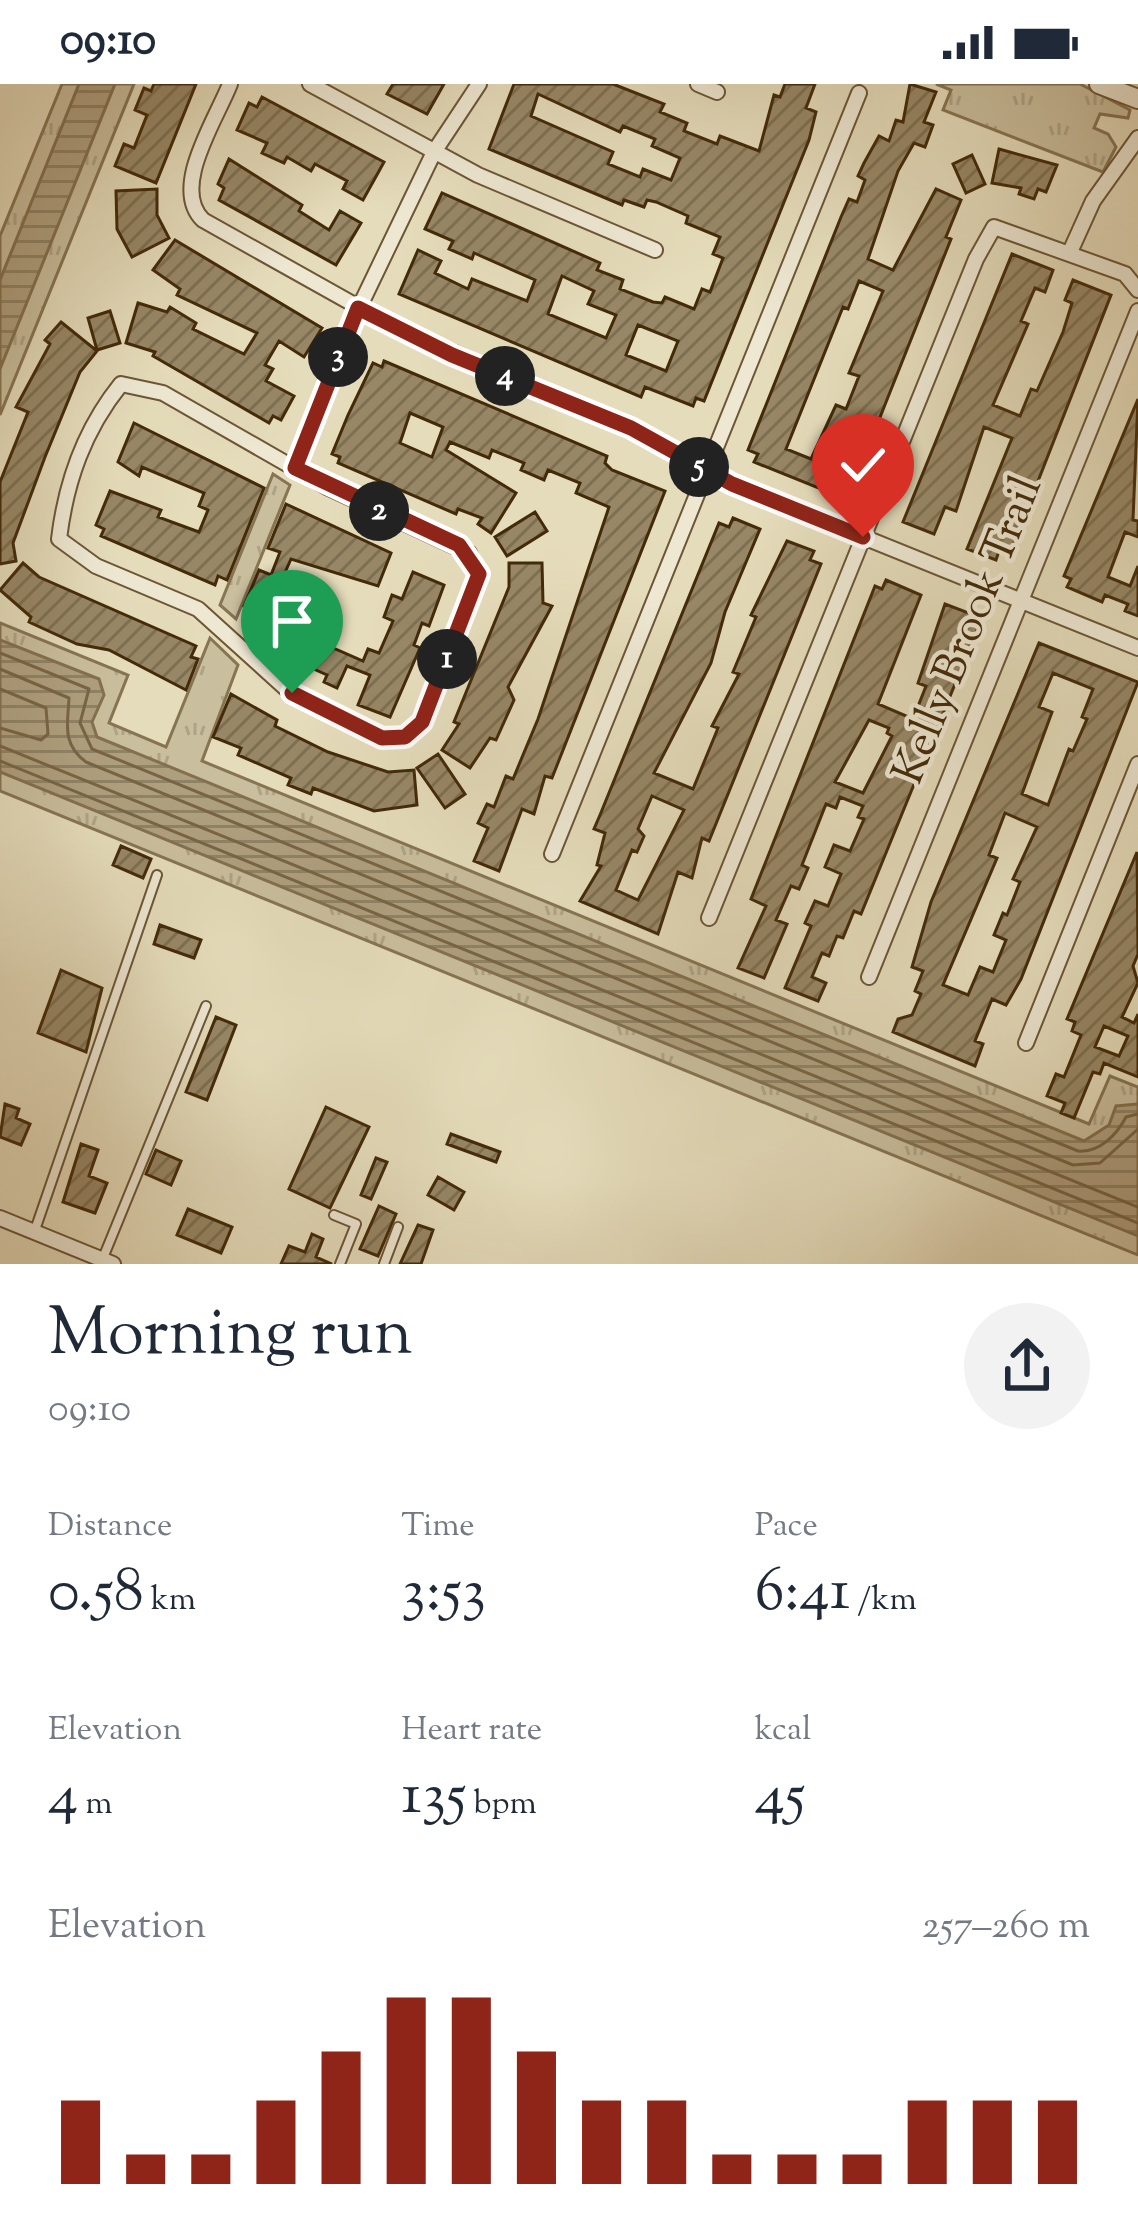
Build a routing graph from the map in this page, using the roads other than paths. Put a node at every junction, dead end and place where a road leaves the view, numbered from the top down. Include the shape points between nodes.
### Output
1 (230, 84) edge
2 (310, 84) edge
3 (479, 84) edge
4 (698, 84) edge
5 (1100, 84) edge
6 (717, 92) dead end
7 (859, 93) dead end
8 (1138, 99) edge
9 (1138, 138) edge
10 (434, 152) junction
11 (655, 250) dead end
12 (1070, 252) junction
13 (1138, 290) edge
14 (358, 308) junction
15 (1138, 311) edge
16 (295, 468) junction
17 (706, 471) junction
18 (863, 537) junction
19 (1021, 601) junction
20 (1138, 648) edge
21 (1138, 764) edge
22 (552, 854) dead end
23 (157, 875) dead end
24 (710, 917) dead end
25 (869, 977) dead end
26 (206, 1006) dead end
27 (1026, 1042) dead end
28 (334, 1215) dead end
29 (0, 1218) edge
30 (398, 1227) dead end
31 (34, 1232) junction
32 (108, 1262) edge
33 (340, 1264) edge
34 (384, 1264) edge

1 - 14 street via 190,182 190,203 203,220
2 - 10 street
3 - 10 street
4 - 6 street
5 - 8 street
7 - 17 street
9 - 12 street via 1093,201
10 - 11 street
10 - 14 street
12 - 13 street via 1125,274
12 - 18 street via 994,226
14 - 16 street
14 - 17 street via 631,428
15 - 19 street, Kelly Brook Trail
16 - 16 street via 163,393 121,384 95,416 72,473 59,539 96,566 198,609 314,708 382,738 405,737 422,722 476,586 477,563 459,545
17 - 18 street
17 - 22 street
18 - 19 street
18 - 24 street
19 - 20 street
19 - 25 street, Kelly Brook Trail
21 - 27 street
23 - 31 lane
26 - 32 lane
28 - 33 lane via 356,1224
29 - 31 street
30 - 34 lane
31 - 32 street

